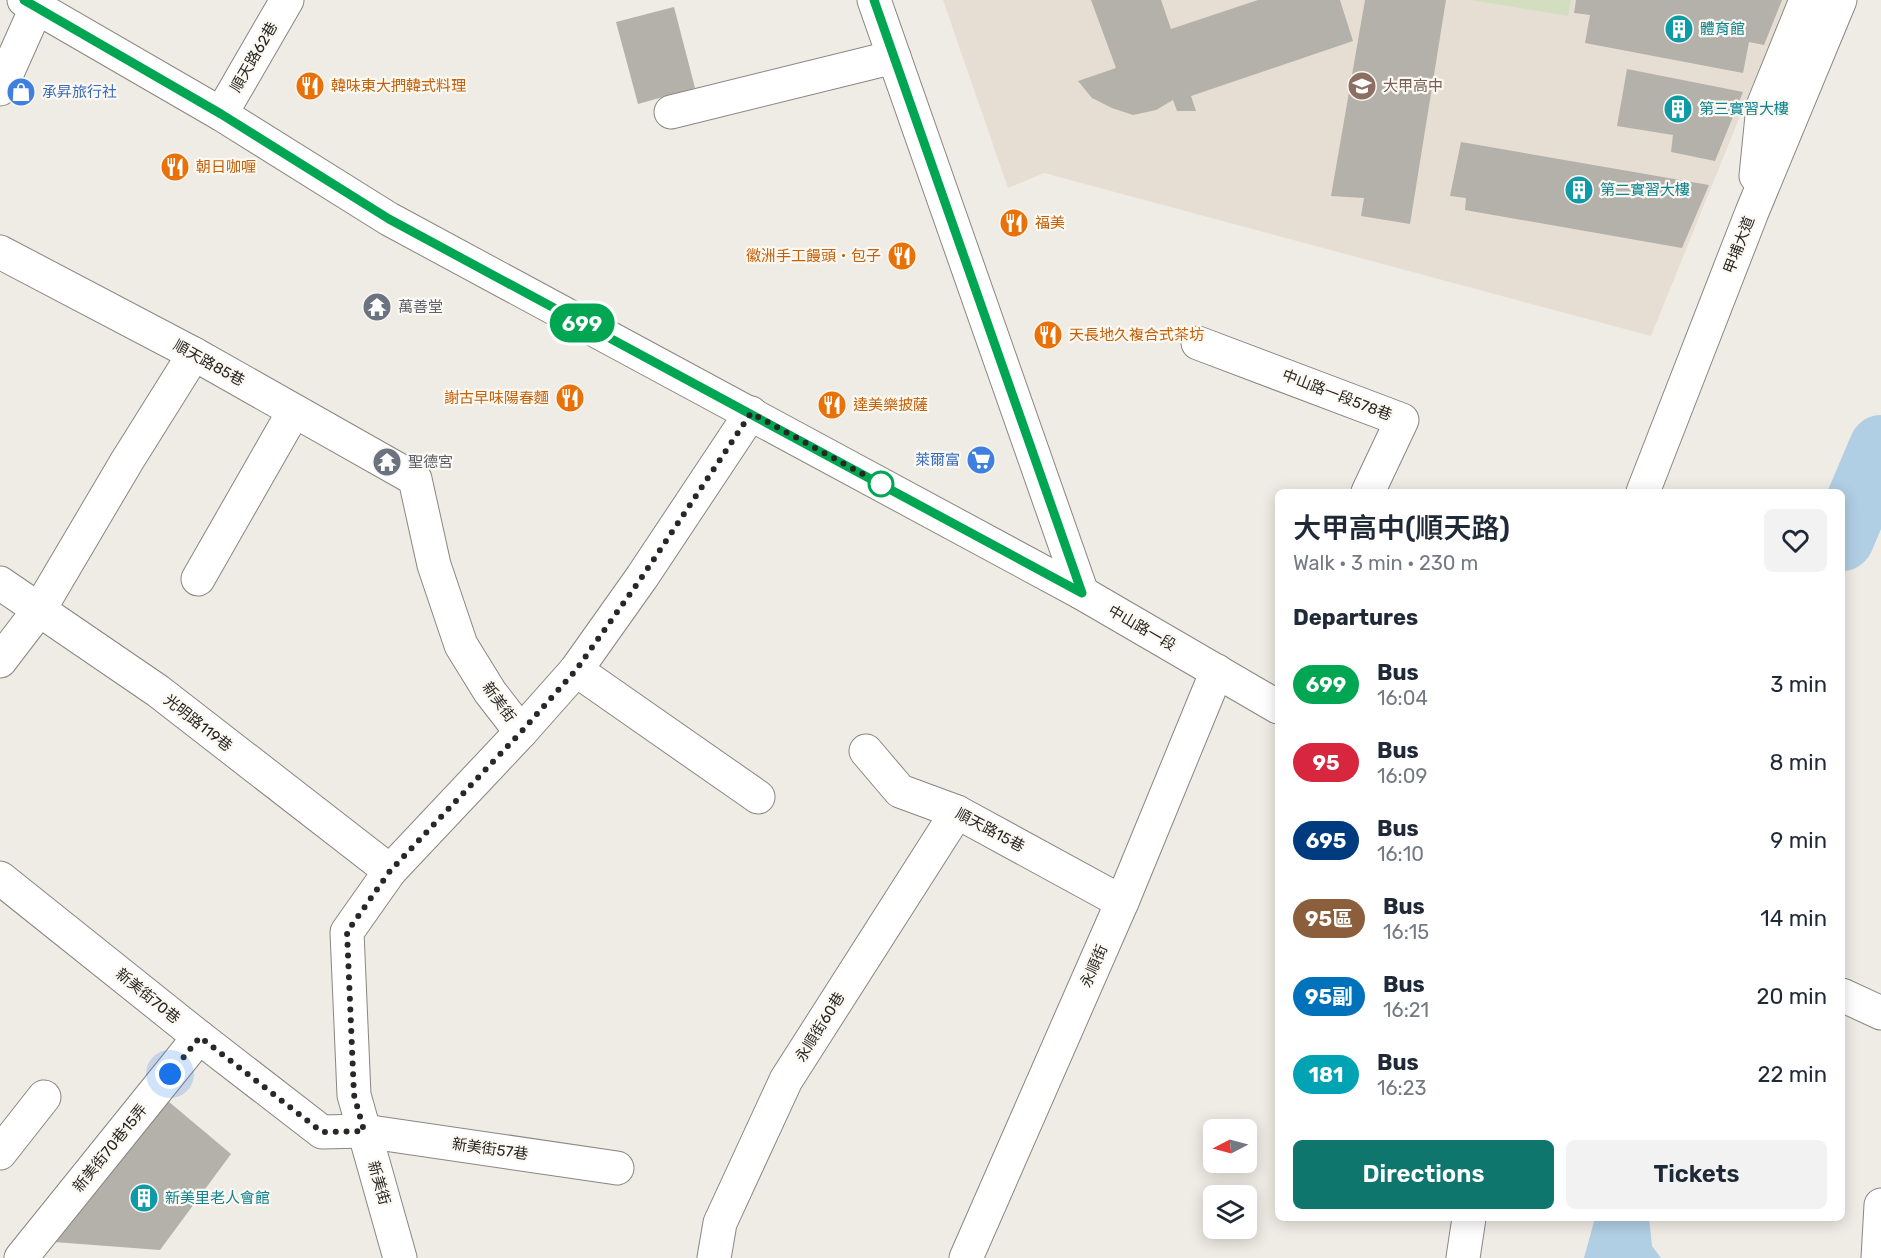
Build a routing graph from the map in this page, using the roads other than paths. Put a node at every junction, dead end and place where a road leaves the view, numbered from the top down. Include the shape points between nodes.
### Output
1 (287, 0) edge
2 (874, 0) edge
3 (1806, 0) edge
4 (1840, 0) edge
5 (30, 3) edge
6 (894, 57) junction
7 (0, 89) edge
8 (671, 112) dead end
9 (221, 114) junction
10 (1752, 212) junction
11 (0, 252) edge
12 (1198, 343) dead end
13 (194, 354) junction
14 (294, 411) junction
15 (751, 413) junction
16 (416, 479) joint
17 (1369, 489) edge
18 (1644, 489) edge
19 (198, 579) dead end
20 (0, 583) edge
21 (1082, 593) junction
22 (39, 610) junction
23 (0, 661) edge
24 (576, 670) junction
25 (1217, 672) junction
26 (1275, 697) edge
27 (521, 732) junction
28 (866, 751) dead end
29 (758, 797) dead end
30 (957, 812) junction
31 (390, 871) junction
32 (0, 878) edge
33 (1122, 902) junction
34 (1845, 996) edge
35 (1881, 1013) edge
36 (200, 1037) junction
37 (44, 1097) dead end
38 (364, 1131) junction
39 (0, 1153) edge
40 (617, 1168) dead end
41 (1881, 1205) edge
42 (1469, 1221) edge
43 (0, 1257) edge
44 (14, 1258) edge
45 (21, 1258) edge
46 (400, 1258) edge
47 (714, 1258) edge
48 (966, 1258) edge
49 (1463, 1258) edge
50 (1878, 1258) edge

1 - 9 street, 順天路62巷
2 - 6 street
3 - 10 street via 1763,106
4 - 10 street, 甲埔大道
5 - 7 street
5 - 9 street, 中山路一段
6 - 8 street
6 - 21 street
9 - 15 street, 中山路一段 via 389,219
10 - 18 street, 甲埔大道
11 - 13 street, 順天路85巷
12 - 17 street, 中山路一段578巷 via 1402,420
13 - 14 street, 順天路85巷
13 - 22 street
14 - 16 street, 順天路85巷
14 - 19 street
15 - 21 street, 中山路一段
15 - 24 street
16 - 27 street, 新美街 via 434,565 461,645
20 - 22 street, 光明路119巷
21 - 25 street, 中山路一段
22 - 23 street
22 - 31 street, 光明路119巷 via 158,691
24 - 27 street
24 - 29 street
25 - 26 street, 中山路一段
25 - 33 street, 永順街
27 - 31 street, 新美街
28 - 30 street, 順天路15巷 via 900,790
30 - 33 street, 順天路15巷
30 - 47 street, 永順街60巷 via 786,1080 720,1222
31 - 38 street, 新美街 via 347,932 354,1095
32 - 36 street, 新美街70巷
33 - 48 street, 永順街
34 - 35 street
36 - 38 street, 新美街70巷 via 322,1132
36 - 45 street, 新美街70巷15弄
37 - 39 street
38 - 40 street, 新美街57巷
38 - 46 street, 新美街
41 - 50 street
42 - 49 street
43 - 44 street

